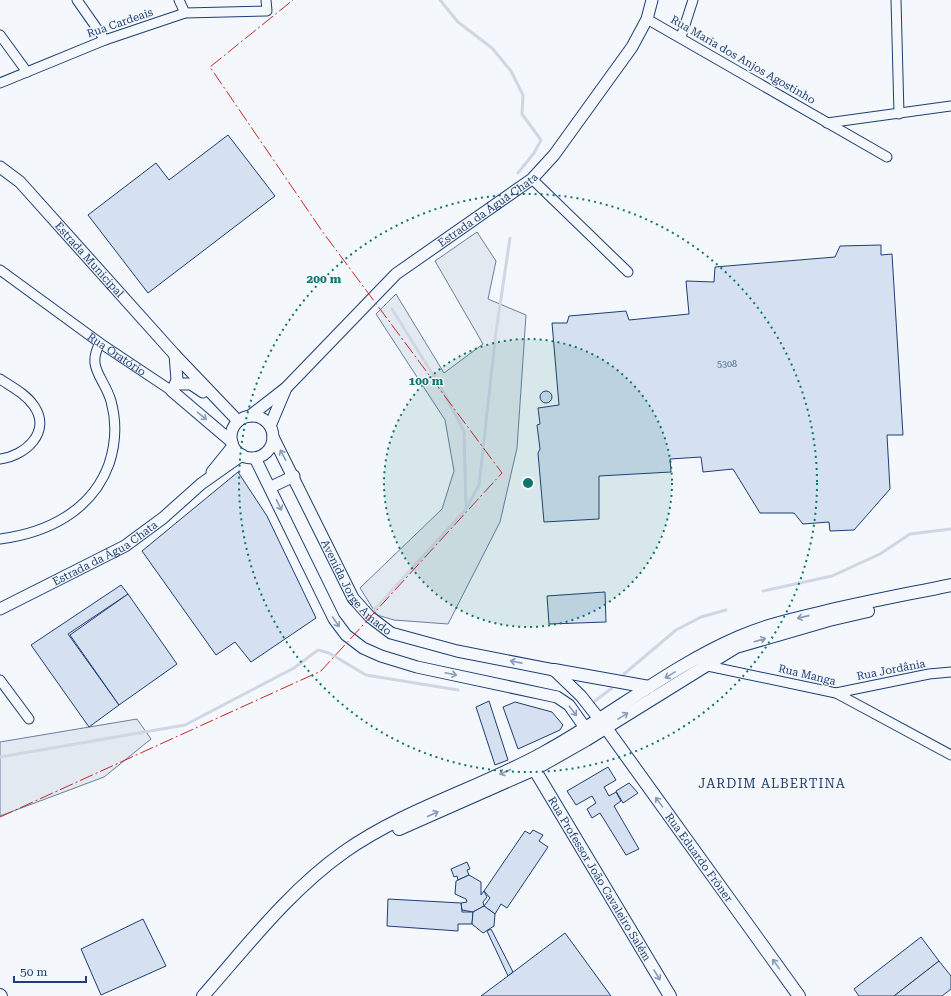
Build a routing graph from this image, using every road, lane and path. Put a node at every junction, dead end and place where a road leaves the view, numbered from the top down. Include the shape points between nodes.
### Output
1 (77, 0) edge
2 (179, 0) edge
3 (266, 0) edge
4 (652, 0) edge
5 (693, 0) edge
6 (896, 0) edge
7 (185, 14) junction
8 (647, 19) junction
9 (0, 36) edge
10 (681, 37) junction
11 (105, 40) junction
12 (27, 72) junction
13 (0, 83) edge
14 (951, 106) edge
15 (898, 114) junction
16 (827, 123) junction
17 (887, 157) dead end
18 (0, 167) edge
19 (532, 179) junction
20 (0, 270) edge
21 (628, 272) dead end
22 (100, 343) junction
23 (175, 355) junction
24 (0, 379) edge
25 (174, 387) junction
26 (286, 388) junction
27 (220, 404) junction
28 (250, 416) junction
29 (238, 421) junction
30 (270, 426) junction
31 (273, 437) junction
32 (232, 444) junction
33 (242, 455) junction
34 (255, 458) junction
35 (0, 459) edge
36 (294, 476) junction
37 (201, 484) junction
38 (270, 487) junction
39 (0, 539) edge
40 (951, 585) edge
41 (951, 592) edge
42 (0, 610) edge
43 (691, 662) junction
44 (706, 665) junction
45 (554, 670) junction
46 (951, 672) edge
47 (0, 680) edge
48 (649, 687) junction
49 (836, 693) junction
50 (29, 719) dead end
51 (602, 724) junction
52 (586, 729) junction
53 (951, 755) edge
54 (532, 765) junction
55 (203, 996) edge
56 (212, 996) edge
57 (670, 996) edge
58 (799, 996) edge

1 - 11 street
2 - 7 street
3 - 7 street, Rua Cardeais via 267,11
4 - 8 street, Estrada da Água Chata
5 - 10 street
6 - 15 street
7 - 11 street, Rua Cardeais
8 - 10 street, Rua Maria dos Anjos Agostinho
8 - 19 street, Estrada da Água Chata via 632,47 554,155
9 - 12 street
10 - 16 street, Rua Maria dos Anjos Agostinho
11 - 12 street, Rua Cardeais
12 - 13 street, Rua Cardeais
14 - 15 street
15 - 16 street
16 - 17 street, Rua Maria dos Anjos Agostinho
18 - 23 street, Estrada Municipal via 20,182
19 - 21 street
19 - 26 street, Estrada da Água Chata via 396,274
20 - 22 street, Rua Oratório
22 - 25 street, Rua Oratório
22 - 39 street via 93,359 111,401 116,424 116,439 104,476 95,492 72,514 38,531
23 - 25 street via 177,376
23 - 27 street, Estrada Municipal
24 - 35 street via 34,405 39,414 40,425 31,446 21,453
25 - 27 street via 191,384
25 -> 32 street, Rua Oratório
26 - 28 street, Estrada da Água Chata
26 - 30 street, Estrada da Água Chata
27 - 29 street, Estrada Municipal
28 - 29 street
28 - 30 street via 265,420
29 - 32 street via 232,431
30 - 31 street
31 - 34 street via 266,453
36 -> 31 street, Avenida Jorge Amado
32 - 33 street
32 - 37 street, Estrada da Água Chata
33 - 34 street
33 - 37 street, Estrada da Água Chata
34 - 38 street
36 - 38 street
45 -> 36 street, Avenida Jorge Amado via 457,651 391,633 382,627 353,598
37 - 42 street, Estrada da Água Chata via 163,518 125,546
38 -> 52 street via 334,619 346,635 363,648 417,667 557,697 569,705
40 -> 43 main road via 786,621 739,637
44 -> 41 main road via 736,647 829,620
43 - 44 street, Rua Manga
43 -> 48 main road
44 - 49 street, Rua Manga
51 -> 44 main road
45 - 48 main road
45 - 51 street via 581,696
46 - 49 street, Rua Jordânia
47 - 50 street
48 - 51 main road
49 - 53 street, Rua Manga
51 - 52 main road
51 - 54 main road
58 -> 51 main road, Rua Eduardo Frôner
52 - 54 main road
54 -> 55 main road via 420,810 344,852 316,874 280,909
56 -> 54 main road via 276,919 346,859 398,830
54 -> 57 main road, Rua Professor João Cavaleiro Salém

